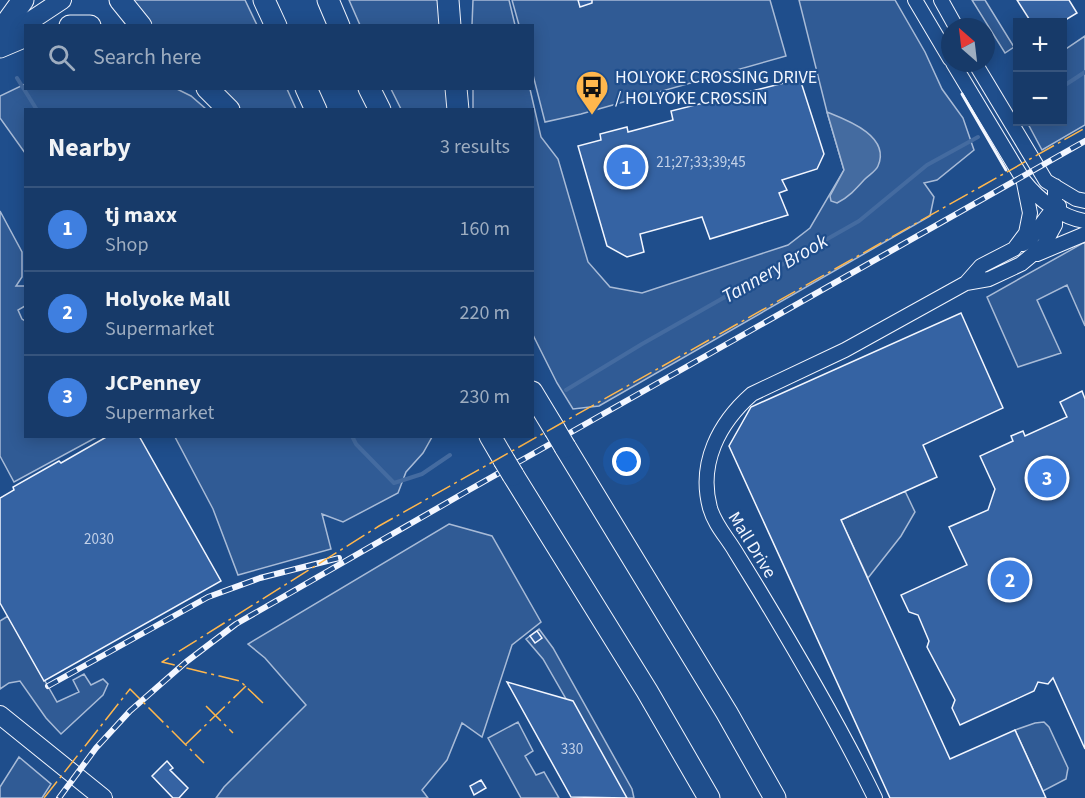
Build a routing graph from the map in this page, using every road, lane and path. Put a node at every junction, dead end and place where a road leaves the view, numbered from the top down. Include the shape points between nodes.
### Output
1 (23, 0) edge
2 (62, 0) edge
3 (120, 0) edge
4 (264, 0) edge
5 (328, 0) edge
6 (448, 0) edge
7 (915, 0) edge
8 (941, 0) edge
9 (951, 18) edge
10 (26, 24) edge
11 (139, 24) edge
12 (275, 24) edge
13 (338, 24) edge
14 (450, 24) edge
15 (24, 25) edge
16 (0, 33) edge
17 (24, 37) edge
18 (0, 41) edge
19 (941, 43) edge
20 (0, 47) edge
21 (958, 72) edge
22 (980, 72) edge
23 (209, 90) edge
24 (307, 90) edge
25 (370, 90) edge
26 (456, 90) edge
27 (227, 108) edge
28 (315, 108) edge
29 (379, 108) edge
30 (459, 108) edge
31 (1024, 181) junction
32 (1055, 186) junction
33 (1080, 200) edge
34 (1055, 208) junction
35 (1085, 220) edge
36 (1085, 234) edge
37 (1014, 249) junction
38 (1030, 258) junction
39 (966, 283) junction
40 (538, 401) edge
41 (499, 452) edge
42 (0, 715) edge
43 (103, 798) edge
44 (709, 798) edge
45 (775, 798) edge
46 (875, 798) edge

1 - 16 highway
2 - 10 main road
3 - 11 highway
4 - 12 highway
5 - 13 highway
6 - 14 highway
7 - 19 street
8 - 9 street
15 - 18 main road
17 - 20 highway
21 - 31 street
22 - 32 street via 1039,172
23 - 27 highway
24 - 28 highway
25 - 29 highway
26 - 30 highway
31 - 34 street
31 - 37 street via 1030,220
32 - 33 street
32 - 34 street, Mall Drive
33 - 34 street
34 - 35 street via 1071,218
34 - 37 street, Mall Drive via 1030,240
34 - 38 street, Mall Drive via 1053,232
36 - 38 street
37 - 39 street, Mall Drive via 981,266
38 - 39 street, Mall Drive via 989,279
39 - 46 street, Mall Drive via 845,350 752,394 723,426 709,457 708,495 719,528 822,696
40 - 45 highway
41 - 44 highway
42 - 43 main road

